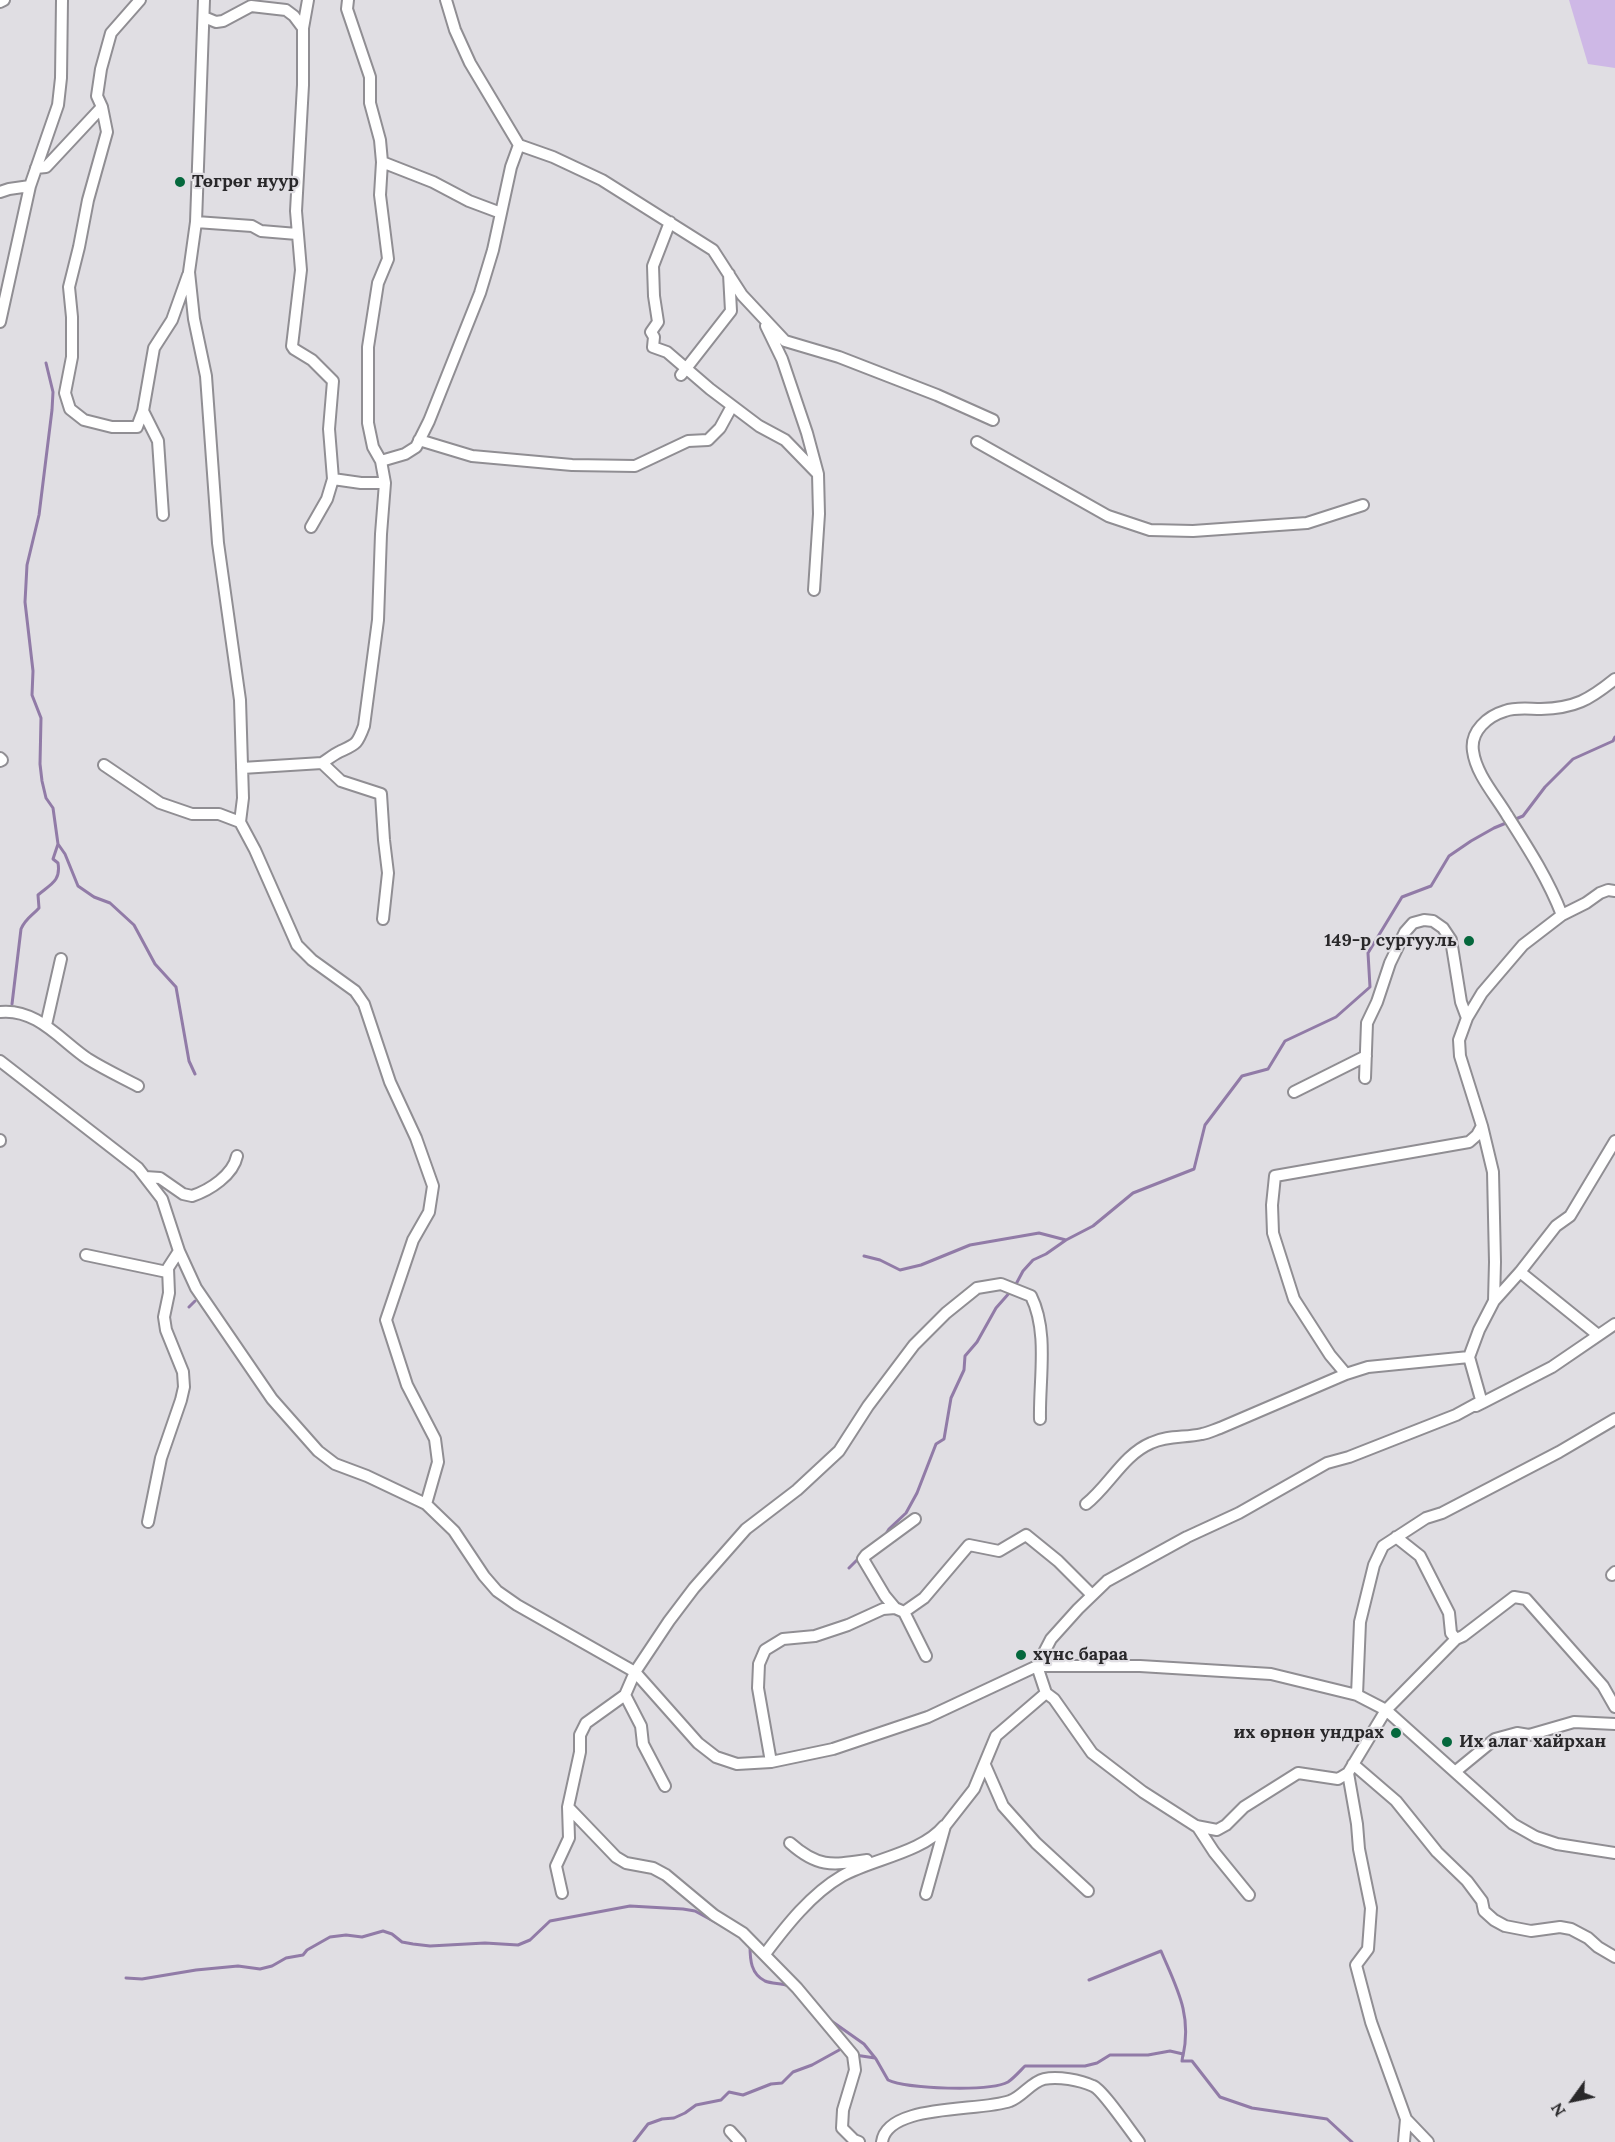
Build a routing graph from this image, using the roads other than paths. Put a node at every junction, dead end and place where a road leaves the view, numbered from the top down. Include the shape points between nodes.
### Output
1 (4, 0) edge
2 (62, 0) edge
3 (140, 0) edge
4 (204, 0) edge
5 (308, 0) edge
6 (348, 0) edge
7 (446, 0) edge
8 (0, 2) edge
9 (204, 17) junction
10 (303, 28) junction
11 (102, 107) junction
12 (519, 145) junction
13 (382, 162) junction
14 (36, 168) junction
15 (30, 186) junction
16 (0, 192) edge
17 (501, 213) junction
18 (196, 222) junction
19 (670, 222) junction
20 (297, 234) junction
21 (189, 272) junction
22 (729, 274) junction
23 (762, 319) junction
24 (0, 322) edge
25 (684, 372) junction
26 (732, 406) junction
27 (143, 411) junction
28 (993, 420) dead end
29 (419, 440) junction
30 (977, 442) dead end
31 (381, 461) junction
32 (818, 474) junction
33 (333, 478) junction
34 (385, 483) junction
35 (1363, 505) dead end
36 (164, 515) dead end
37 (311, 527) dead end
38 (814, 590) dead end
39 (1615, 679) edge
40 (322, 763) junction
41 (104, 765) dead end
42 (242, 768) junction
43 (240, 822) junction
44 (1615, 891) edge
45 (1562, 915) junction
46 (383, 919) dead end
47 (61, 959) dead end
48 (2, 1010) edge
49 (1467, 1018) junction
50 (46, 1025) junction
51 (1366, 1056) junction
52 (0, 1061) edge
53 (1365, 1078) dead end
54 (138, 1086) dead end
55 (1294, 1092) dead end
56 (1482, 1126) junction
57 (1615, 1141) edge
58 (237, 1156) dead end
59 (145, 1177) junction
60 (180, 1251) junction
61 (86, 1255) dead end
62 (167, 1272) junction
63 (1520, 1272) junction
64 (1494, 1301) junction
65 (1615, 1323) edge
66 (1598, 1335) junction
67 (1469, 1357) junction
68 (1346, 1374) junction
69 (1482, 1403) junction
70 (1040, 1419) dead end
71 (1615, 1419) edge
72 (426, 1504) junction
73 (1086, 1504) dead end
74 (915, 1519) dead end
75 (148, 1522) dead end
76 (1396, 1537) junction
77 (1092, 1595) junction
78 (899, 1610) junction
79 (1456, 1639) junction
80 (926, 1656) dead end
81 (1037, 1666) junction
82 (634, 1672) junction
83 (1046, 1693) junction
84 (625, 1695) junction
85 (1357, 1695) junction
86 (1615, 1707) edge
87 (1386, 1710) junction
88 (1615, 1724) edge
89 (771, 1762) junction
90 (985, 1765) junction
91 (1350, 1769) junction
92 (1456, 1771) junction
93 (665, 1786) dead end
94 (568, 1807) junction
95 (945, 1826) junction
96 (1197, 1826) junction
97 (790, 1843) dead end
98 (1615, 1853) edge
99 (888, 1857) junction
100 (1088, 1891) dead end
101 (561, 1893) dead end
102 (926, 1894) dead end
103 (1249, 1895) dead end
104 (765, 1954) junction
105 (1615, 1957) edge
106 (1406, 2119) junction
107 (730, 2132) dead end
108 (741, 2142) edge
109 (859, 2142) edge
110 (882, 2142) edge
111 (1139, 2142) edge
112 (1404, 2142) edge
113 (1428, 2142) edge

1 - 8 street
2 - 14 street via 58,105
3 - 11 street via 111,33 97,96
4 - 9 street
5 - 10 street
6 - 13 street via 346,9 370,77 370,103
7 - 12 street via 470,63
9 - 10 street via 223,21 251,6 286,10
9 - 18 street
10 - 20 street
11 - 14 street via 46,167
11 - 27 street via 107,132 69,287 72,357 65,393 70,409 84,420 112,427 137,427
12 - 17 street
12 - 19 street via 602,180
13 - 17 street
13 - 31 street via 380,195 388,259 378,284 368,347 368,423
14 - 15 street
15 - 16 street
15 - 24 street
17 - 29 street via 480,293
18 - 20 street
18 - 21 street
19 - 22 street via 713,249
19 - 25 street via 653,266 658,322 651,332 653,346 667,352
20 - 33 street via 302,270 292,346 333,379 329,429
21 - 27 street via 172,320 154,348
21 - 42 street via 206,376 218,543 240,700
22 - 23 street
22 - 25 street via 731,311
23 - 28 street via 784,341 839,357
23 - 32 street via 782,359
25 - 26 street
26 - 29 street via 708,440 688,441 635,466 472,456
26 - 32 street via 785,440
27 - 36 street via 158,441
29 - 31 street via 405,454
30 - 35 street via 1108,516 1150,530 1307,523
31 - 34 street
32 - 38 street
33 - 34 street
33 - 37 street via 327,499
34 - 40 street via 378,620 364,726 358,742
39 - 45 street via 1576,705 1513,709 1487,719 1474,737 1472,749 1486,783 1551,888
40 - 42 street
40 - 46 street via 341,781 381,794 388,873
41 - 43 street via 160,803 192,814 219,814
42 - 43 street
43 - 72 street via 297,945 355,992 364,1004 390,1082 433,1186 429,1212 413,1240 386,1320 407,1385 435,1439 438,1462
44 - 45 street via 1600,893
45 - 49 street via 1523,945 1482,993
47 - 50 street
48 - 50 street
49 - 51 street via 1451,940 1434,921 1413,923 1390,963 1367,1023
49 - 56 street via 1460,1056
50 - 54 street via 93,1062
51 - 53 street
51 - 55 street
52 - 59 street
56 - 64 street via 1493,1172
56 - 68 street via 1469,1142 1275,1176 1273,1233 1294,1299
57 - 63 street via 1570,1216 1556,1226
58 - 59 street via 230,1171 192,1196 160,1178
59 - 60 street via 162,1199
60 - 62 street
60 - 72 street via 196,1288 232,1341 272,1398 318,1451 335,1464
61 - 62 street
62 - 75 street via 165,1326 182,1366 184,1387 160,1458
63 - 64 street
63 - 66 street
64 - 67 street
65 - 66 street
66 - 69 street via 1552,1367
67 - 68 street via 1368,1367
67 - 69 street
68 - 73 street via 1220,1428 1150,1443 1123,1463
69 - 77 street via 1327,1464 1107,1581
70 - 82 street via 1040,1333 1031,1296 1001,1284 977,1288 914,1345 839,1451 746,1529 694,1588
71 - 76 street
72 - 82 street via 454,1531 497,1590
74 - 78 street via 863,1559
76 - 79 street via 1420,1556 1449,1613 1451,1633
76 - 85 street via 1383,1546 1364,1603
77 - 78 street via 1026,1535 999,1551 969,1545 924,1598
77 - 81 street via 1052,1639
78 - 80 street
78 - 89 street via 883,1609 815,1636 783,1639 765,1650 759,1664 758,1688
79 - 86 street via 1514,1597 1526,1599 1603,1686
79 - 87 street
81 - 83 street
81 - 85 street via 1140,1666 1271,1674
81 - 89 street via 928,1717 833,1749
82 - 84 street
82 - 89 street via 698,1743 716,1757 736,1764
83 - 90 street via 996,1736
83 - 96 street via 1092,1753
84 - 93 street via 641,1726 643,1744
84 - 94 street via 586,1723 580,1735
85 - 87 street
87 - 91 street
87 - 92 street
88 - 92 street via 1574,1722 1529,1735 1516,1733 1495,1739
90 - 95 street via 974,1790
90 - 100 street via 1003,1806
91 - 96 street via 1338,1779 1298,1773 1244,1807 1226,1826 1217,1830
91 - 105 street via 1396,1801 1437,1852 1467,1881 1482,1901 1484,1911 1494,1920 1530,1931 1570,1929
91 - 106 street via 1359,1849 1371,1908 1368,1948 1356,1965 1371,2022
92 - 98 street via 1513,1824 1536,1837
94 - 101 street via 569,1838 556,1866
94 - 104 street via 616,1857 666,1875
95 - 99 street via 922,1842
95 - 102 street
96 - 103 street
97 - 99 street via 814,1862 829,1864
99 - 104 street via 841,1877 819,1893
104 - 109 street via 853,2055 855,2070 842,2128
106 - 112 street
106 - 113 street
107 - 108 street
110 - 111 street via 883,2133 895,2122 1011,2101 1043,2079 1066,2079 1096,2086

